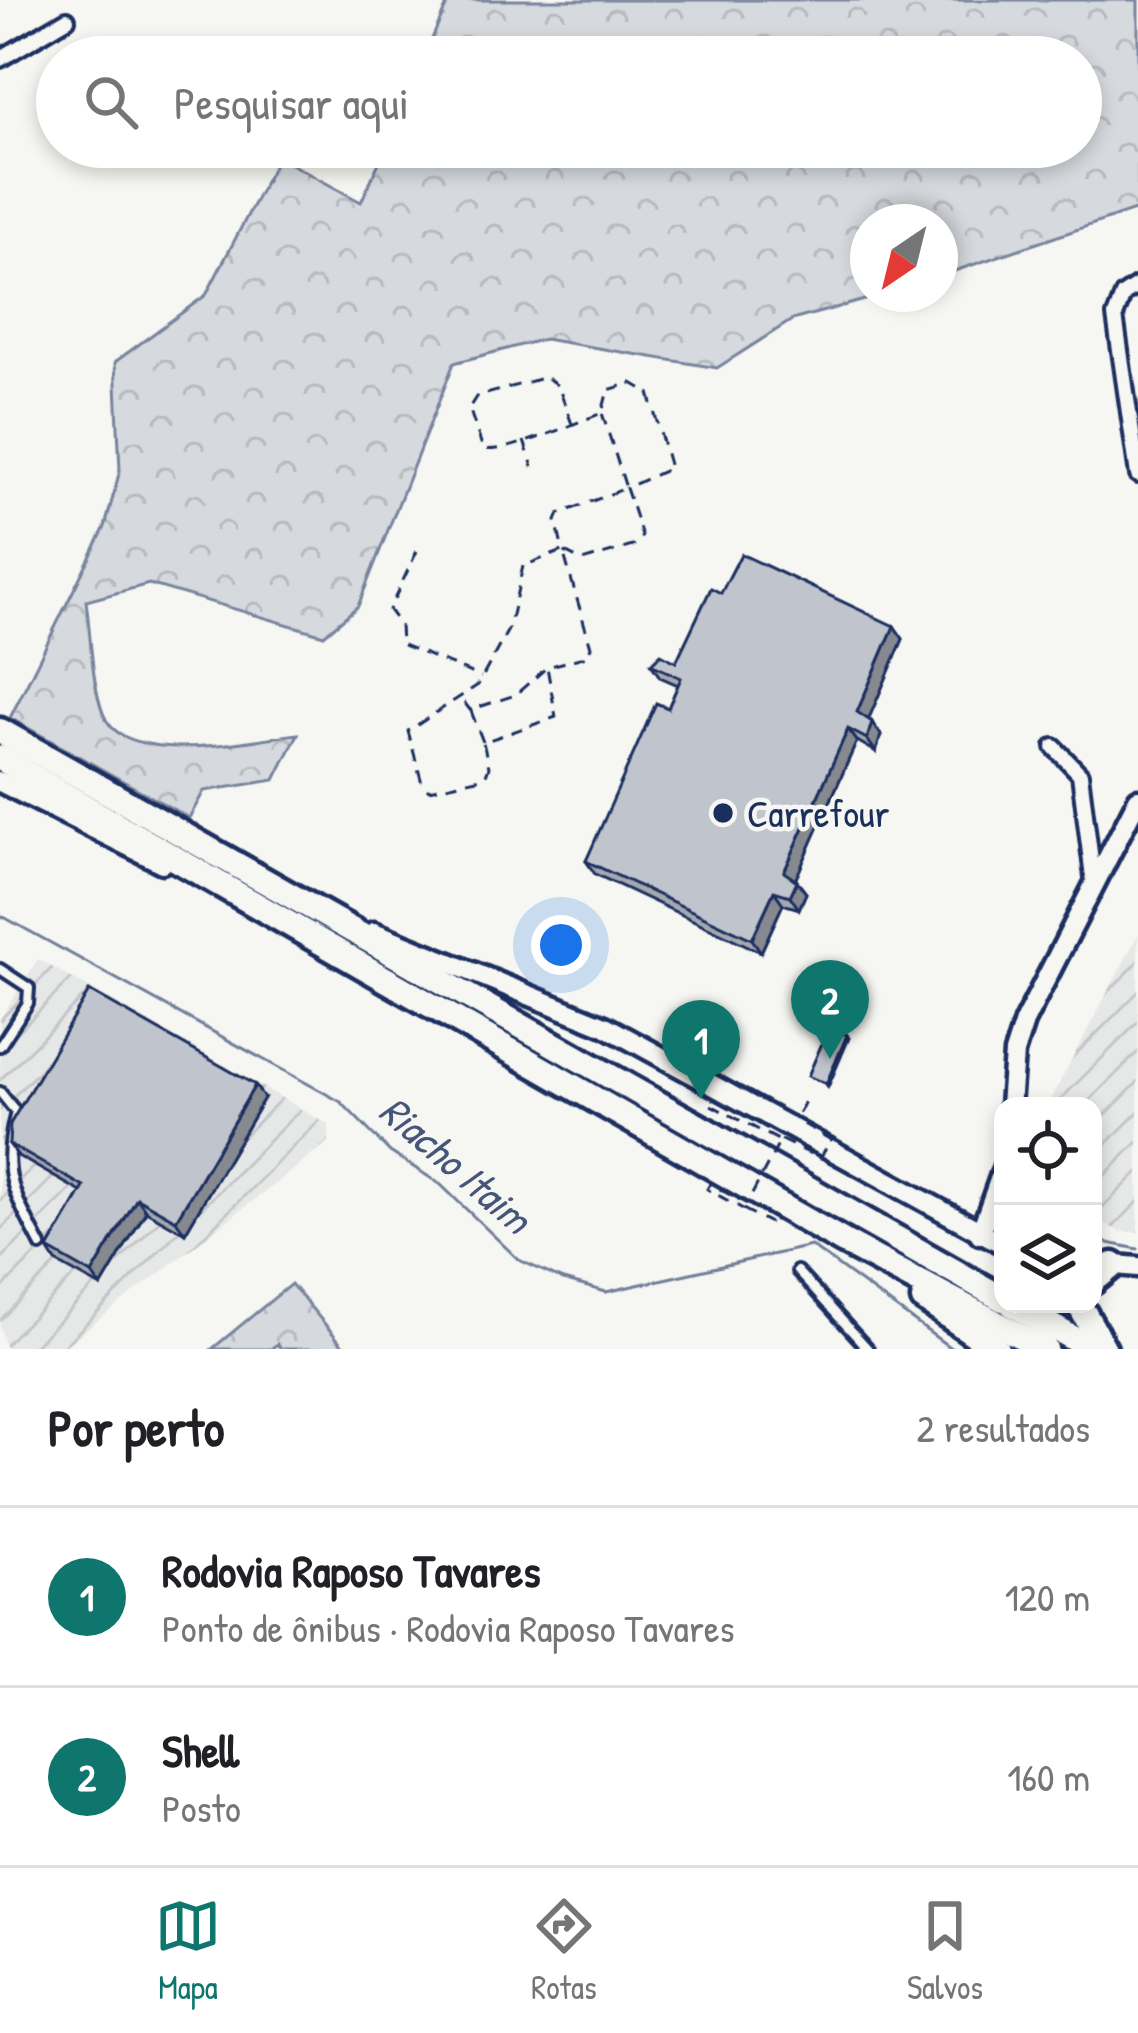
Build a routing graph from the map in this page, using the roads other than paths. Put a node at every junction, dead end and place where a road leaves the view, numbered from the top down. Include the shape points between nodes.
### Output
1 (68, 19) dead end
2 (39, 36) edge
3 (36, 38) edge
4 (0, 59) edge
5 (1138, 285) edge
6 (1135, 430) edge
7 (1138, 476) edge
8 (0, 731) edge
9 (1054, 747) dead end
10 (0, 758) edge
11 (0, 782) edge
12 (1138, 799) edge
13 (1094, 885) junction
14 (233, 890) junction
15 (315, 905) junction
16 (0, 969) edge
17 (0, 1046) edge
18 (0, 1092) edge
19 (1011, 1097) edge
20 (3, 1141) edge
21 (994, 1194) edge
22 (980, 1234) junction
23 (994, 1240) edge
24 (844, 1242) junction
25 (41, 1246) dead end
26 (797, 1271) dead end
27 (994, 1294) edge
28 (1028, 1313) edge
29 (1084, 1313) edge
30 (868, 1349) edge
31 (997, 1349) edge
32 (1045, 1349) edge
33 (1092, 1349) edge
34 (1104, 1349) edge

1 - 2 street
3 - 4 street
5 - 6 street via 1123,295 1115,316
6 - 7 street
8 - 15 highway
9 - 13 street via 1080,774
10 - 14 highway
11 - 14 main road
12 - 13 main road
13 - 19 main road via 1024,1022
14 - 24 highway
15 - 22 main road via 605,1026
15 - 27 highway
16 - 17 lane via 29,988
18 - 20 lane via 16,1112
20 - 25 lane via 5,1176
21 - 22 main road
22 - 23 main road
24 - 31 highway
24 - 32 highway
26 - 30 lane
28 - 33 highway
29 - 34 highway

